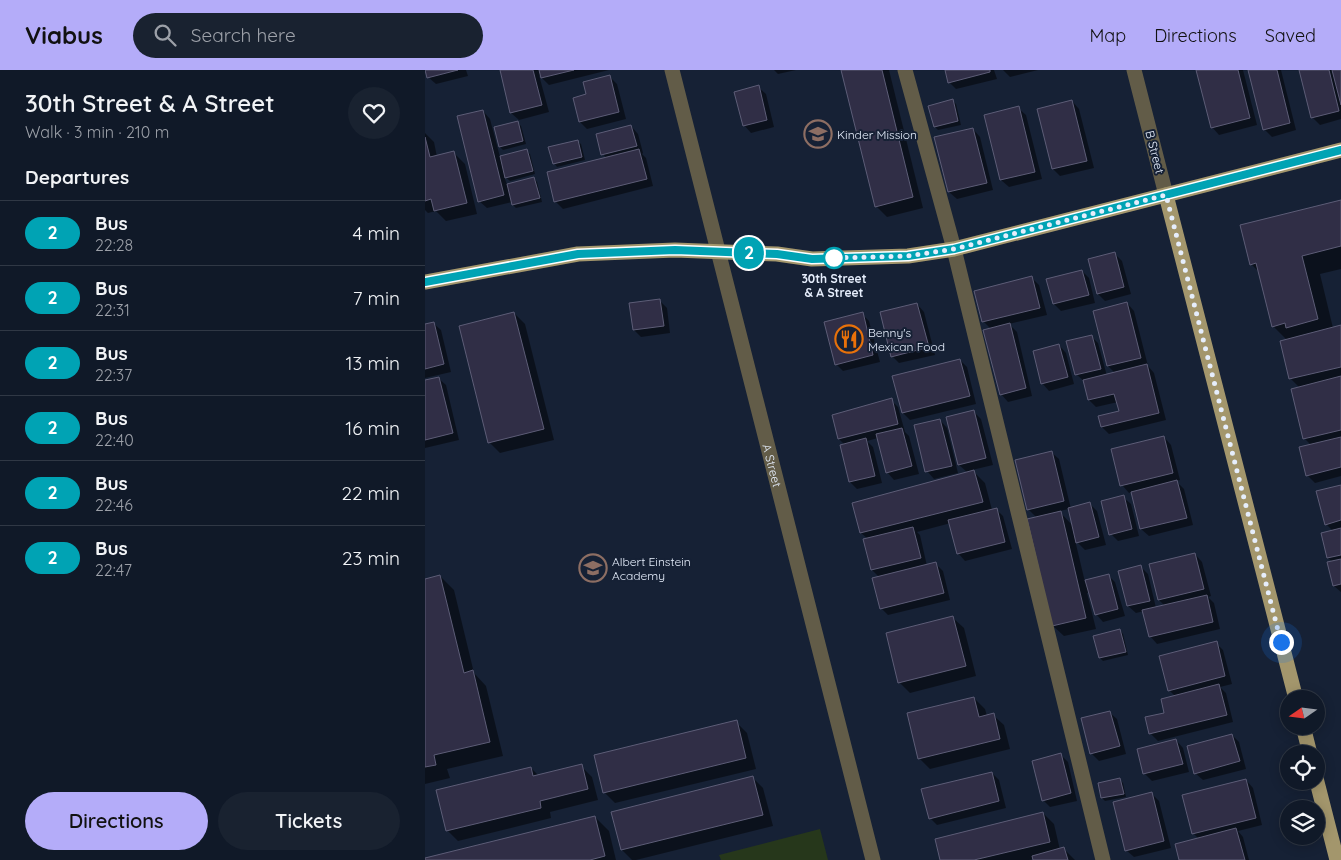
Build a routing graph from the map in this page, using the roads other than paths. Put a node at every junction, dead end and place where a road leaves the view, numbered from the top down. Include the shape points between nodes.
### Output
1 (673, 70) edge
2 (905, 70) edge
3 (1134, 70) edge
4 (1341, 150) edge
5 (1166, 195) junction
6 (954, 249) junction
7 (719, 252) junction
8 (425, 282) edge
9 (1294, 690) edge
10 (1319, 790) edge
11 (873, 860) edge
12 (1103, 860) edge
13 (1337, 860) edge

1 - 7 street, A Street
2 - 6 street
3 - 5 street, B Street
4 - 5 main road
5 - 6 main road
5 - 9 main road, B Street
6 - 7 main road via 908,256 812,259
6 - 12 street
7 - 8 main road via 675,250 578,254
7 - 11 street, A Street
10 - 13 main road

